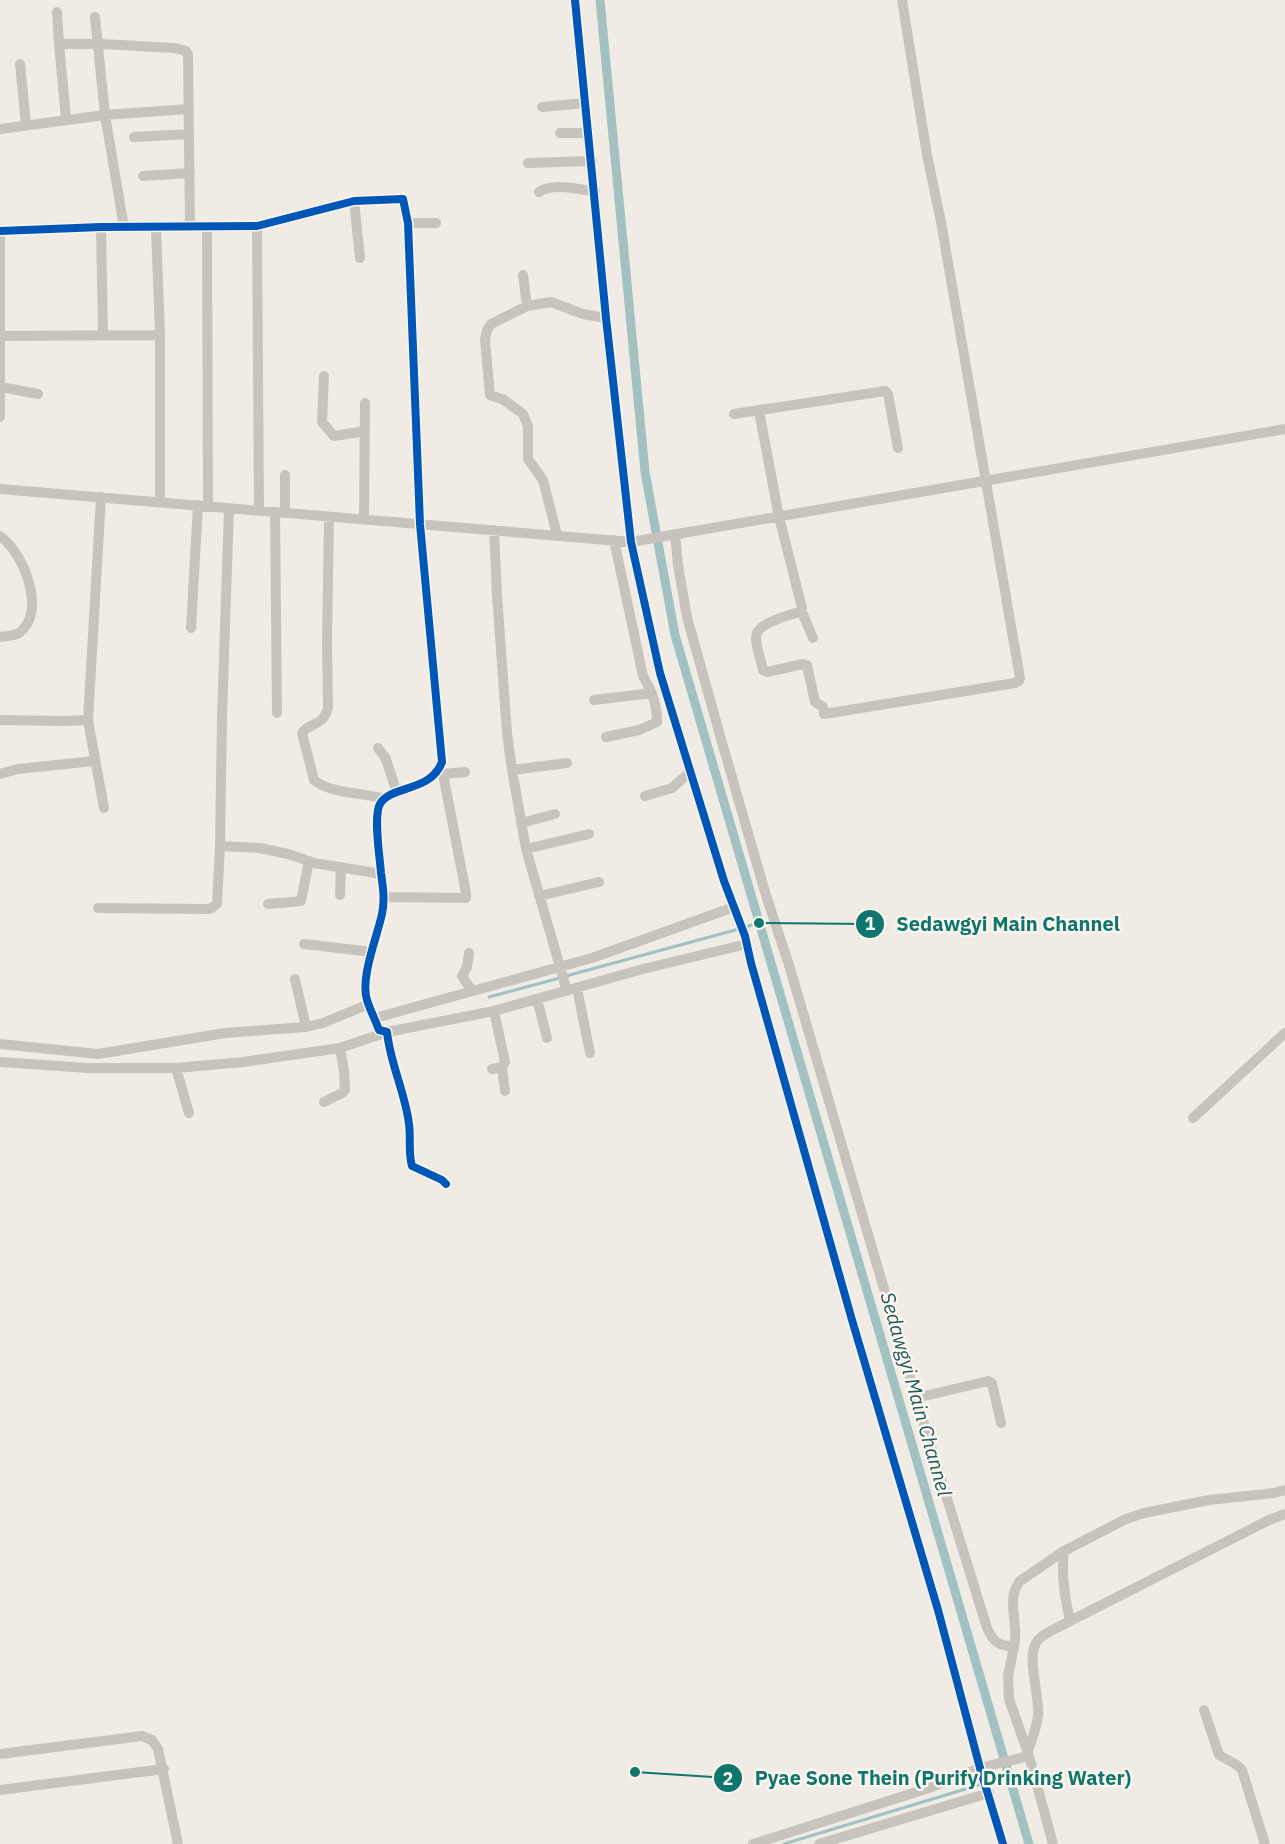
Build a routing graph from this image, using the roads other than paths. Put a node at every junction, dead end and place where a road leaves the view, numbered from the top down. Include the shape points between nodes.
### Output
1 (575, 0) edge
2 (902, 0) edge
3 (57, 12) dead end
4 (95, 17) dead end
5 (59, 44) junction
6 (98, 44) junction
7 (20, 64) dead end
8 (585, 103) junction
9 (542, 107) dead end
10 (188, 109) junction
11 (105, 115) junction
12 (66, 119) junction
13 (26, 125) junction
14 (0, 129) edge
15 (560, 133) dead end
16 (588, 133) junction
17 (189, 134) junction
18 (134, 137) dead end
19 (592, 161) junction
20 (528, 162) dead end
21 (190, 173) junction
22 (143, 176) dead end
23 (595, 191) junction
24 (539, 192) dead end
25 (354, 201) junction
26 (408, 223) junction
27 (436, 223) dead end
28 (207, 226) junction
29 (257, 226) junction
30 (101, 227) junction
31 (124, 227) junction
32 (190, 227) junction
33 (156, 228) junction
34 (0, 231) edge
35 (360, 258) dead end
36 (523, 275) dead end
37 (527, 306) junction
38 (606, 318) junction
39 (103, 335) junction
40 (160, 335) junction
41 (0, 336) edge
42 (324, 376) dead end
43 (1, 387) edge
44 (38, 394) dead end
45 (365, 404) dead end
46 (759, 411) junction
47 (734, 414) dead end
48 (0, 417) edge
49 (1285, 429) edge
50 (365, 431) junction
51 (898, 448) dead end
52 (285, 475) dead end
53 (985, 481) junction
54 (0, 489) edge
55 (101, 497) junction
56 (160, 502) junction
57 (203, 506) junction
58 (229, 508) junction
59 (259, 511) junction
60 (280, 512) junction
61 (329, 516) junction
62 (779, 517) junction
63 (364, 519) junction
64 (420, 524) junction
65 (494, 530) junction
66 (557, 535) junction
67 (672, 535) junction
68 (0, 536) edge
69 (614, 540) junction
70 (636, 541) junction
71 (801, 610) junction
72 (191, 628) dead end
73 (0, 637) edge
74 (813, 638) dead end
75 (660, 673) junction
76 (643, 676) junction
77 (652, 693) junction
78 (594, 700) dead end
79 (278, 713) dead end
80 (0, 720) edge
81 (88, 720) junction
82 (606, 737) dead end
83 (378, 748) dead end
84 (94, 761) junction
85 (567, 763) dead end
86 (512, 770) junction
87 (441, 772) junction
88 (465, 772) dead end
89 (690, 772) junction
90 (0, 774) edge
91 (365, 785) dead end
92 (397, 793) junction
93 (645, 796) dead end
94 (381, 798) junction
95 (104, 808) dead end
96 (555, 814) dead end
97 (521, 823) junction
98 (589, 834) dead end
99 (220, 846) junction
100 (526, 849) junction
101 (309, 861) junction
102 (341, 867) junction
103 (382, 874) junction
104 (599, 882) dead end
105 (340, 895) dead end
106 (539, 896) junction
107 (384, 897) junction
108 (268, 904) dead end
109 (734, 907) junction
110 (98, 908) dead end
111 (746, 940) junction
112 (304, 944) dead end
113 (372, 952) junction
114 (469, 953) dead end
115 (561, 969) junction
116 (295, 979) dead end
117 (570, 989) junction
118 (472, 991) junction
119 (537, 999) junction
120 (369, 1004) junction
121 (494, 1011) junction
122 (379, 1025) junction
123 (306, 1027) junction
124 (1285, 1032) edge
125 (547, 1038) dead end
126 (0, 1044) edge
127 (340, 1048) junction
128 (590, 1053) dead end
129 (0, 1062) edge
130 (176, 1068) junction
131 (505, 1091) dead end
132 (324, 1102) dead end
133 (189, 1113) dead end
134 (1193, 1118) dead end
135 (446, 1184) dead end
136 (916, 1398) junction
137 (1001, 1423) dead end
138 (1285, 1490) edge
139 (1285, 1514) edge
140 (1064, 1551) junction
141 (1070, 1621) junction
142 (1014, 1647) junction
143 (1204, 1710) dead end
144 (0, 1754) edge
145 (1025, 1755) junction
146 (984, 1767) junction
147 (164, 1769) junction
148 (0, 1790) edge
149 (989, 1793) junction
150 (178, 1844) edge
151 (753, 1844) edge
152 (819, 1844) edge
153 (1003, 1844) edge
154 (1053, 1844) edge
155 (1265, 1844) edge

1 - 8 street
2 - 53 street
3 - 5 street
4 - 6 street
5 - 6 street
5 - 12 street
6 - 10 street via 186,51
6 - 11 street
7 - 13 street
8 - 9 street
8 - 16 street
10 - 11 street
10 - 17 street
11 - 12 street
11 - 31 street
12 - 13 street
13 - 14 street
15 - 16 street
16 - 19 street
17 - 18 street
17 - 21 street
19 - 20 street
19 - 23 street
21 - 22 street
21 - 32 street
23 - 24 street via 557,188
23 - 38 street
25 - 26 street via 403,199
25 - 29 street
25 - 35 street
26 - 27 street
26 - 64 street
28 - 29 street
28 - 32 street
28 - 57 street
29 - 59 street
30 - 31 street
30 - 34 street
30 - 39 street
31 - 33 street
32 - 33 street
33 - 40 street
34 - 41 street
36 - 37 street
37 - 38 street via 551,302
37 - 66 street via 491,324 487,330 490,395 523,414 528,426 528,459 543,480
38 - 70 street
39 - 40 street
39 - 41 street
40 - 56 street
41 - 43 street
42 - 50 street via 322,422 334,436
43 - 44 street
43 - 48 street
45 - 50 street
46 - 47 street
46 - 51 street via 885,391
46 - 62 street
49 - 53 street
50 - 63 street
52 - 60 street
53 - 62 street
53 - 71 street via 1019,681 824,714 815,702 807,665 765,671 756,638 763,625
54 - 55 street
55 - 56 street
55 - 81 street
56 - 57 street
57 - 58 street
57 - 72 street
58 - 59 street
58 - 99 street
59 - 60 street
60 - 61 street
60 - 79 street
61 - 63 street
61 - 94 street via 328,708 322,721 302,734 314,780 335,791
62 - 67 street
62 - 71 street
63 - 64 street
64 - 65 street
64 - 87 street
65 - 66 street
65 - 86 street
66 - 69 street
67 - 70 street
67 - 136 street via 707,692
68 - 73 street via 26,573 32,601 29,621 18,633
69 - 70 street
69 - 76 street
70 - 75 street
71 - 74 street
75 - 76 street
75 - 89 street
76 - 77 street
77 - 78 street
77 - 82 street via 657,722
80 - 81 street
81 - 84 street
83 - 92 street via 386,759
84 - 90 street
84 - 95 street
85 - 86 street
86 - 97 street
87 - 88 street
87 - 92 street
87 - 107 street via 466,898
89 - 93 street via 672,788
89 - 109 street
91 - 94 street
92 - 94 street
94 - 103 street via 377,815
96 - 97 street
97 - 100 street
98 - 100 street
99 - 101 street via 260,848
99 - 110 street via 217,904 213,908
100 - 106 street
101 - 102 street
101 - 108 street via 301,901
102 - 103 street
102 - 105 street
103 - 107 street
104 - 106 street
106 - 115 street
107 - 113 street
109 - 111 street
109 - 115 street
111 - 117 street
111 - 146 street via 852,1320
112 - 113 street
113 - 120 street via 366,987
114 - 118 street via 462,976
115 - 117 street
115 - 118 street
116 - 123 street
117 - 119 street
117 - 128 street
118 - 122 street
119 - 121 street
119 - 125 street
120 - 122 street
120 - 123 street
121 - 122 street
121 - 131 street via 505,1058 504,1065 497,1068
122 - 127 street
122 - 135 street via 401,1087 412,1166
123 - 126 street via 225,1033 98,1054
124 - 134 street
127 - 130 street
127 - 132 street via 345,1090
129 - 130 street
130 - 133 street
136 - 137 street via 988,1381 992,1383
136 - 142 street via 987,1628 999,1645
138 - 140 street via 1144,1513
139 - 141 street
140 - 141 street via 1063,1586
140 - 142 street via 1015,1587
141 - 145 street via 1038,1639 1033,1649 1039,1713
142 - 145 street via 1008,1676 1009,1699
143 - 155 street via 1219,1755 1242,1770
144 - 147 street via 142,1736 152,1740 158,1749
145 - 146 street
145 - 154 street
146 - 149 street
146 - 151 street
147 - 148 street
147 - 150 street
149 - 152 street
149 - 153 street

